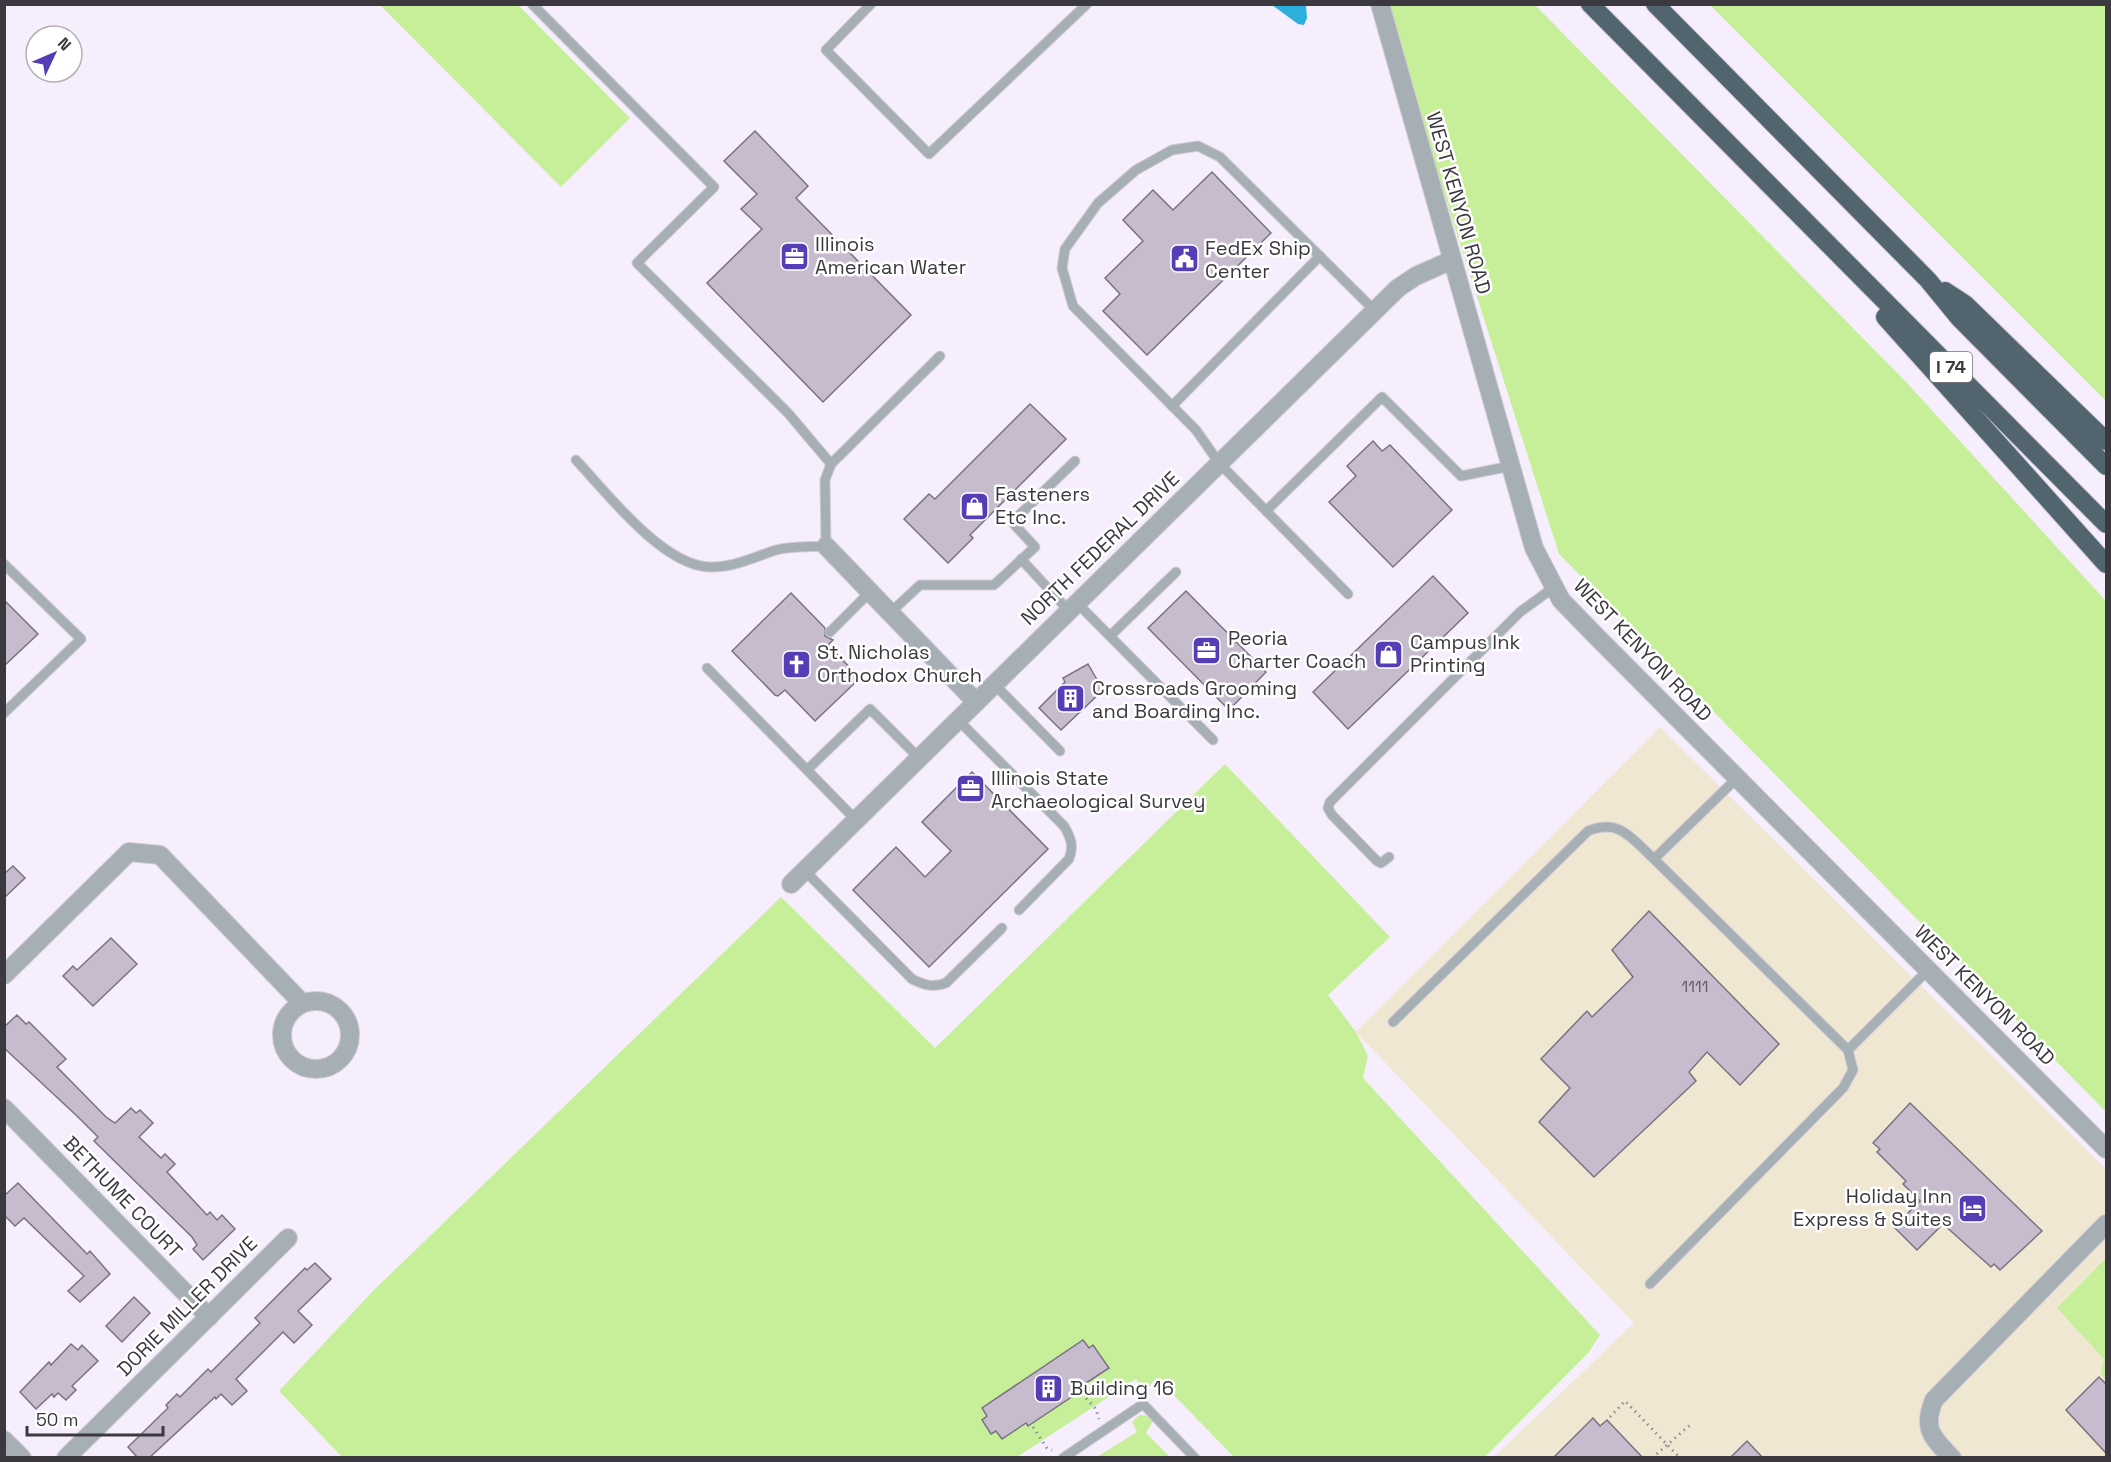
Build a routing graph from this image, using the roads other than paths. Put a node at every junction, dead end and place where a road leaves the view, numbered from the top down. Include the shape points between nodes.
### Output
1 (532, 4) edge
2 (871, 4) edge
3 (1087, 4) edge
4 (1380, 4) edge
5 (1590, 4) edge
6 (1655, 4) edge
7 (1795, 210) junction
8 (1320, 256) junction
9 (1452, 260) junction
10 (1928, 280) junction
11 (1375, 311) junction
12 (940, 356) dead end
13 (1172, 406) junction
14 (2106, 441) edge
15 (576, 460) dead end
16 (1075, 461) dead end
17 (1219, 463) junction
18 (831, 464) junction
19 (1510, 466) junction
20 (2106, 466) edge
21 (1266, 511) junction
22 (2106, 524) edge
23 (826, 546) junction
24 (1021, 560) junction
25 (4, 564) edge
26 (2106, 564) edge
27 (1176, 572) dead end
28 (1553, 588) junction
29 (871, 591) junction
30 (1348, 594) dead end
31 (1073, 607) junction
32 (891, 612) junction
33 (830, 632) dead end
34 (1110, 636) junction
35 (706, 668) dead end
36 (994, 684) junction
37 (976, 702) junction
38 (4, 713) edge
39 (958, 720) junction
40 (1213, 740) dead end
41 (1060, 751) dead end
42 (919, 758) junction
43 (807, 770) junction
44 (1737, 778) junction
45 (856, 820) junction
46 (1389, 857) dead end
47 (1654, 859) junction
48 (804, 870) junction
49 (791, 884) dead end
50 (1019, 910) dead end
51 (1002, 928) dead end
52 (1928, 970) junction
53 (4, 975) edge
54 (302, 1003) dead end
55 (1393, 1022) dead end
56 (1848, 1050) junction
57 (4, 1108) edge
58 (2106, 1149) edge
59 (2106, 1224) edge
60 (288, 1238) dead end
61 (1650, 1284) dead end
62 (209, 1317) junction
63 (4, 1440) edge
64 (22, 1458) edge
65 (66, 1458) edge
66 (1064, 1458) edge
67 (1195, 1458) edge
68 (1952, 1458) edge

1 - 18 lane via 714,187 637,263 788,413
2 - 3 lane via 826,50 929,154
4 - 9 street, WEST KENYON ROAD
5 - 7 highway, I 74
6 - 10 highway, I 74
7 - 22 highway, I 74
7 - 26 highway via 1931,370
8 - 11 lane
8 - 13 lane
8 - 13 lane via 1220,157 1197,147 1173,150 1136,170 1098,203 1065,249 1062,268 1073,306
9 - 11 street, NORTH FEDERAL DRIVE via 1416,276
9 - 19 street, WEST KENYON ROAD
10 - 14 highway via 1965,304
10 - 20 highway, I 74 via 1960,319
11 - 17 street, NORTH FEDERAL DRIVE
12 - 18 lane
13 - 17 lane via 1196,430
15 - 23 lane via 645,532 676,557 708,567 740,563 778,549
16 - 24 lane via 1012,522 1035,547
17 - 21 lane
17 - 31 street, NORTH FEDERAL DRIVE
18 - 23 lane via 825,480
19 - 21 lane via 1461,476 1382,397
19 - 28 street, WEST KENYON ROAD via 1534,548
21 - 30 lane
23 - 29 street
24 - 31 lane
24 - 32 lane via 994,585 920,585
25 - 38 lane via 81,639
27 - 34 lane
28 - 44 street, WEST KENYON ROAD
28 - 46 lane via 1520,612 1330,802 1332,815 1377,861 1381,863
29 - 32 street
29 - 33 lane
31 - 34 lane
31 - 36 street, NORTH FEDERAL DRIVE
32 - 37 street
34 - 40 lane
35 - 43 lane
36 - 37 street, NORTH FEDERAL DRIVE
36 - 41 lane
37 - 39 street, NORTH FEDERAL DRIVE
39 - 42 street, NORTH FEDERAL DRIVE
39 - 50 lane via 1070,836 1073,848 1069,859
42 - 43 lane via 870,709
42 - 45 street, NORTH FEDERAL DRIVE
43 - 45 lane
44 - 47 lane
44 - 52 street, WEST KENYON ROAD
45 - 48 street, NORTH FEDERAL DRIVE
47 - 55 lane via 1621,829 1604,825 1588,831
47 - 56 lane
48 - 49 street, NORTH FEDERAL DRIVE
48 - 51 lane via 912,979 922,984 936,987 946,982
52 - 56 lane
52 - 58 street, WEST KENYON ROAD
53 - 54 street via 129,852 160,855
56 - 61 lane via 1853,1070 1843,1088
57 - 62 street, BETHUME COURT
59 - 68 street via 1934,1400 1928,1428
60 - 62 street, DORIE MILLER DRIVE
62 - 65 street, DORIE MILLER DRIVE
63 - 64 street
66 - 67 lane via 1143,1404

